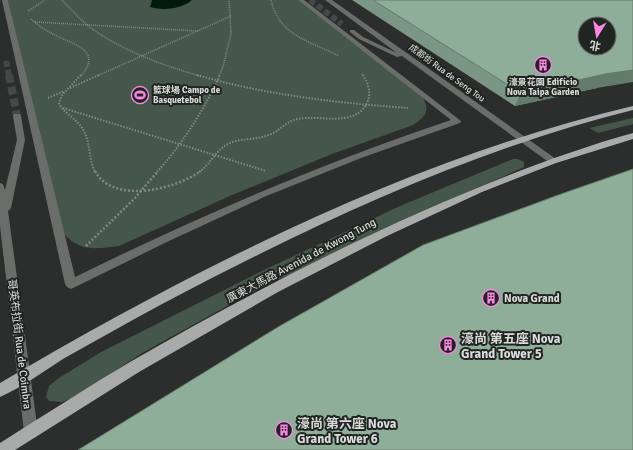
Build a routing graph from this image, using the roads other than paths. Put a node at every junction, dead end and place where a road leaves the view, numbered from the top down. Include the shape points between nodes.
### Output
1 (5, 0) edge
2 (301, 0) edge
3 (328, 0) edge
4 (342, 24) tunnel mouth
5 (424, 68) junction
6 (633, 108) edge
7 (17, 116) tunnel mouth
8 (633, 136) edge
9 (522, 139) junction
10 (553, 161) junction
11 (0, 186) edge
12 (4, 216) junction
13 (24, 376) junction
14 (0, 390) edge
15 (31, 432) junction
16 (2, 450) edge

1 - 2 street via 71,284 296,180 457,121
3 - 5 street, 成都街 Rua de Seng Tou
4 - 5 street via 360,38
5 - 9 street, 成都街 Rua de Seng Tou
6 - 9 main road, 廣東大馬路 Avenida de Kwong Tung
7 - 12 street via 21,140
8 - 10 main road, 廣東大馬路 Avenida de Kwong Tung
9 - 10 street, 成都街 Rua de Seng Tou
9 - 13 main road, 廣東大馬路 Avenida de Kwong Tung via 359,202 252,252 117,322
10 - 15 main road, 廣東大馬路 Avenida de Kwong Tung via 479,190 390,230 274,288 134,367
11 - 12 street, 哥英布拉街 Rua de Coimbra
12 - 13 street, 哥英布拉街 Rua de Coimbra
13 - 14 main road, 廣東大馬路 Avenida de Kwong Tung
13 - 15 street, 哥英布拉街 Rua de Coimbra
15 - 16 main road, 廣東大馬路 Avenida de Kwong Tung

